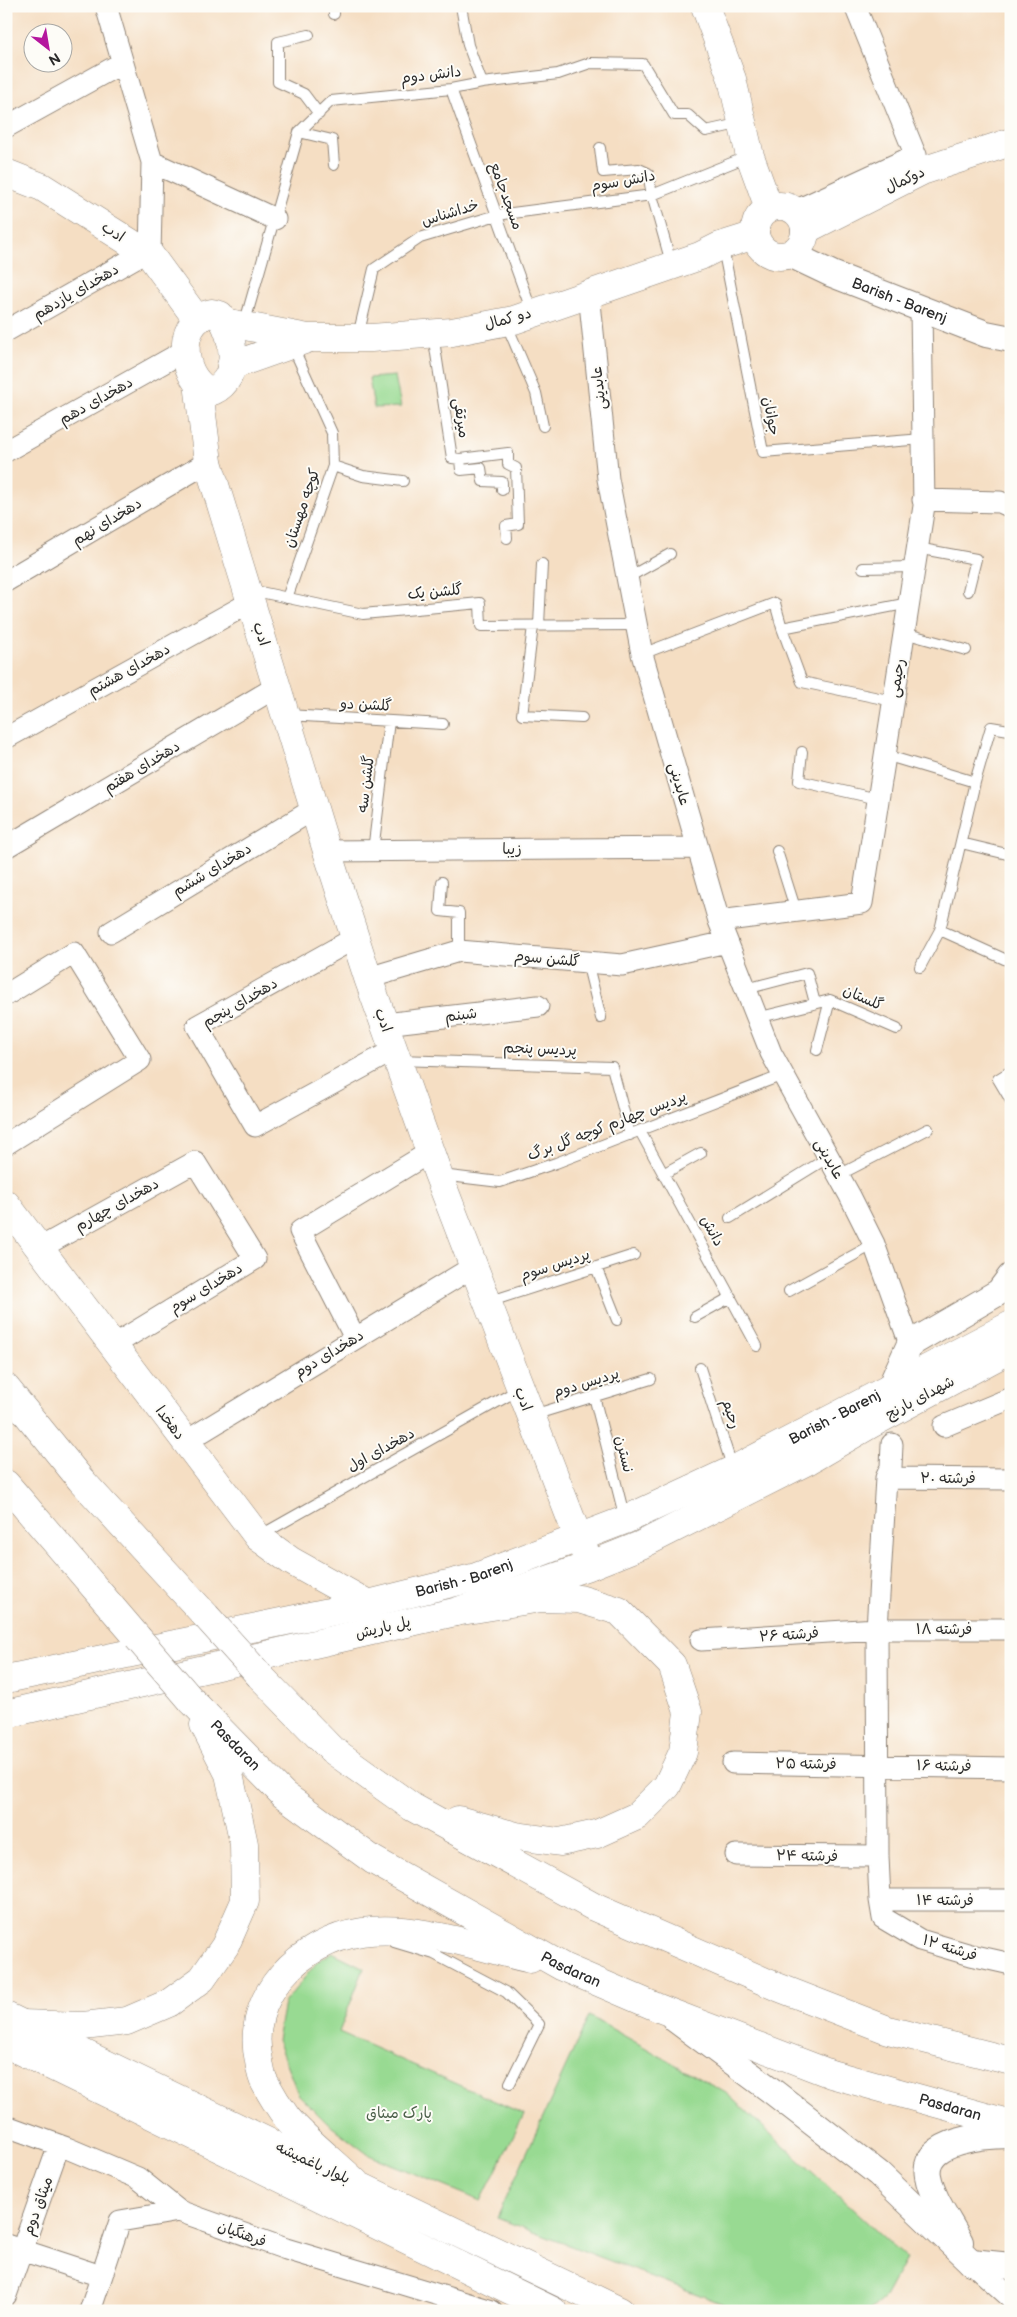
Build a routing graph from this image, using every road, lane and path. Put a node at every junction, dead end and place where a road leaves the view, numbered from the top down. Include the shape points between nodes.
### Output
1 (106, 6) edge
2 (461, 6) edge
3 (705, 6) edge
4 (855, 6) edge
5 (309, 35) dead end
6 (122, 63) junction
7 (482, 83) junction
8 (451, 89) junction
9 (319, 114) junction
10 (742, 122) junction
11 (6, 126) edge
12 (300, 132) junction
13 (1011, 142) edge
14 (600, 148) dead end
15 (750, 156) junction
16 (152, 162) junction
17 (919, 163) junction
18 (334, 165) dead end
19 (8, 176) edge
20 (652, 195) junction
21 (497, 215) junction
22 (790, 217) junction
23 (275, 219) junction
24 (758, 241) junction
25 (668, 252) dead end
26 (148, 254) junction
27 (790, 254) junction
28 (713, 257) junction
29 (589, 293) junction
30 (921, 309) junction
31 (532, 313) junction
32 (196, 318) junction
33 (506, 322) junction
34 (234, 324) junction
35 (6, 331) edge
36 (433, 333) junction
37 (358, 339) junction
38 (1011, 339) edge
39 (300, 341) junction
40 (186, 350) junction
41 (216, 379) junction
42 (543, 426) dead end
43 (923, 439) junction
44 (6, 451) edge
45 (460, 458) junction
46 (208, 462) junction
47 (332, 466) junction
48 (403, 481) dead end
49 (502, 490) dead end
50 (923, 500) junction
51 (1011, 507) edge
52 (507, 538) dead end
53 (670, 554) dead end
54 (916, 557) junction
55 (542, 564) dead end
56 (862, 568) dead end
57 (627, 578) junction
58 (6, 581) edge
59 (968, 591) dead end
60 (249, 596) junction
61 (287, 598) junction
62 (908, 603) junction
63 (636, 625) junction
64 (536, 626) junction
65 (782, 628) junction
66 (904, 633) junction
67 (966, 650) dead end
68 (642, 654) junction
69 (278, 686) junction
70 (893, 700) junction
71 (286, 715) junction
72 (582, 718) dead end
73 (389, 721) junction
74 (443, 724) dead end
75 (1011, 726) edge
76 (6, 738) edge
77 (802, 752) dead end
78 (885, 754) junction
79 (975, 782) junction
80 (878, 800) junction
81 (314, 809) junction
82 (961, 843) junction
83 (6, 847) edge
84 (698, 848) junction
85 (327, 851) junction
86 (373, 851) junction
87 (777, 851) dead end
88 (1011, 855) edge
89 (442, 882) dead end
90 (796, 911) junction
91 (719, 921) junction
92 (940, 930) junction
93 (111, 932) dead end
94 (355, 938) junction
95 (727, 942) junction
96 (459, 951) junction
97 (587, 962) junction
98 (1011, 962) edge
99 (920, 967) dead end
100 (368, 978) junction
101 (746, 989) junction
102 (6, 995) edge
103 (830, 1000) junction
104 (814, 1003) junction
105 (538, 1006) dead end
106 (601, 1018) dead end
107 (757, 1018) junction
108 (384, 1024) junction
109 (898, 1029) dead end
110 (817, 1050) dead end
111 (396, 1055) junction
112 (1011, 1071) edge
113 (783, 1075) junction
114 (1011, 1100) edge
115 (928, 1129) dead end
116 (640, 1131) junction
117 (630, 1135) junction
118 (6, 1144) edge
119 (701, 1153) dead end
120 (195, 1162) joint
121 (434, 1163) junction
122 (834, 1166) junction
123 (664, 1174) junction
124 (6, 1204) edge
125 (730, 1218) dead end
126 (874, 1244) junction
127 (40, 1248) junction
128 (634, 1255) dead end
129 (473, 1267) junction
130 (596, 1267) junction
131 (1011, 1276) edge
132 (788, 1290) dead end
133 (731, 1297) junction
134 (486, 1303) junction
135 (695, 1317) dead end
136 (617, 1320) dead end
137 (1011, 1326) edge
138 (355, 1338) junction
139 (910, 1344) junction
140 (112, 1346) junction
141 (757, 1346) dead end
142 (1011, 1349) edge
143 (700, 1368) dead end
144 (651, 1379) dead end
145 (6, 1388) edge
146 (890, 1388) junction
147 (520, 1390) junction
148 (594, 1396) junction
149 (1011, 1398) edge
150 (530, 1416) junction
151 (944, 1426) dead end
152 (185, 1442) junction
153 (892, 1444) dead end
154 (831, 1448) joint
155 (733, 1470) junction
156 (886, 1478) junction
157 (1011, 1479) edge
158 (6, 1484) edge
159 (6, 1504) edge
160 (625, 1520) junction
161 (38, 1524) junction
162 (258, 1537) junction
163 (578, 1537) junction
164 (592, 1565) junction
165 (368, 1604) junction
166 (455, 1612) junction
167 (877, 1629) junction
168 (1011, 1629) edge
169 (701, 1640) dead end
170 (6, 1679) edge
171 (192, 1701) junction
172 (6, 1714) edge
173 (734, 1762) dead end
174 (878, 1765) junction
175 (1011, 1768) edge
176 (412, 1807) junction
177 (736, 1855) dead end
178 (878, 1856) junction
179 (880, 1900) junction
180 (1011, 1900) edge
181 (362, 1932) junction
182 (1011, 1964) edge
183 (563, 1967) junction
184 (661, 2009) junction
185 (11, 2028) edge
186 (1011, 2060) edge
187 (510, 2083) dead end
188 (1011, 2124) edge
189 (6, 2129) edge
190 (1011, 2135) edge
191 (60, 2145) junction
192 (356, 2183) junction
193 (179, 2211) junction
194 (14, 2248) edge
195 (971, 2262) junction
196 (1011, 2266) edge
197 (101, 2276) junction
198 (6, 2295) edge
199 (1011, 2298) edge
200 (517, 2303) edge
201 (455, 2306) edge
202 (90, 2311) edge
203 (492, 2311) edge
204 (553, 2311) edge
205 (620, 2311) edge

1 - 6 street
2 - 7 lane via 468,45
3 - 10 main road via 732,80
4 - 17 street
5 - 9 lane via 278,42 278,82 304,94
6 - 11 street
6 - 16 street
7 - 8 lane, دانش دوم
7 - 10 lane, دانش دوم via 558,74 590,63 643,64 674,114 688,115 706,131
8 - 9 lane, دانش دوم via 331,101
8 - 21 lane, مسجدجامع
9 - 12 lane, دانش دوم
10 - 15 main road
12 - 18 lane via 332,140
12 - 23 lane
13 - 17 main road, دوکمال
14 - 20 lane via 602,172 639,168 648,173
15 - 20 lane, دانش سوم
15 - 22 main road
16 - 23 street
16 - 26 street
17 - 22 main road, دوکمال
19 - 26 main road, ادب via 42,187
20 - 21 lane, دانش سوم
20 - 25 lane
21 - 31 lane, مسجدجامع
21 - 37 lane, خداشناس via 420,238 374,269
22 - 24 main road via 758,220
22 - 27 main road via 803,240
23 - 34 lane
24 - 27 main road via 775,255
24 - 28 main road, دو کمال via 720,246
26 - 32 main road, ادب
26 - 35 street, دهخدای یازدهم
27 - 30 street, Barish - Barenj
28 - 29 main road, دو کمال
28 - 43 lane, جوانان via 763,452
29 - 31 main road, دو کمال
29 - 57 street, عابدینی via 608,479
30 - 38 street, Barish - Barenj via 986,334
30 - 43 street, رحیمی
31 - 33 main road, دو کمال
32 - 34 main road via 212,313
32 - 40 main road via 189,328
33 - 36 main road, دو کمال
33 - 42 lane via 536,393
34 - 39 main road
34 - 41 main road via 233,358
36 - 37 main road, دو کمال
36 - 45 lane, میرتقی via 452,458
37 - 39 main road, دو کمال
39 - 41 main road
39 - 47 lane, کوچه مهستان via 332,433
40 - 41 main road via 190,370
40 - 44 street, دهخدای دهم
41 - 46 main road
43 - 50 street, رحیمی
45 - 49 lane, میرتقی via 461,470 481,468 483,481 502,482
45 - 52 lane via 508,453 508,464 516,468 518,524 506,526
46 - 58 street, دهخدای نهم
46 - 60 main road, ادب
47 - 48 lane via 363,476
47 - 61 lane, کوچه مهستان
50 - 51 street via 1000,502
50 - 54 street, رحیمی
53 - 57 lane
54 - 56 lane
54 - 59 lane via 976,560
54 - 62 street, رحیمی
55 - 64 lane
57 - 63 street, عابدینی
60 - 61 lane, گلشن یک
60 - 69 main road, ادب
60 - 76 street, دهخدای هشتم
61 - 64 lane, گلشن یک via 363,614 480,603 481,626
62 - 65 lane
62 - 66 street, رحیمی
63 - 64 lane, گلشن یک
63 - 68 street, عابدینی
64 - 72 lane via 522,715
65 - 68 lane via 775,603
65 - 70 lane via 802,682
66 - 67 lane
66 - 70 street, رحیمی
68 - 84 street, عابدینی
69 - 71 main road, ادب
69 - 83 street, دهخدای هفتم
70 - 78 street, رحیمی
71 - 73 lane, گلشن دو
71 - 81 main road, ادب
73 - 74 lane, گلشن دو
73 - 86 lane, گلشن سه
75 - 79 lane via 1009,730 991,727
77 - 80 lane via 799,781
78 - 79 lane
78 - 80 street, رحیمی
79 - 82 lane
80 - 90 street, رحیمی via 862,903
81 - 85 main road, ادب
81 - 93 street, دهخدای ششم
82 - 88 lane
82 - 92 lane
84 - 86 street, زیبا
84 - 91 street, عابدینی
85 - 86 street, زیبا
85 - 94 main road, ادب
87 - 90 lane
89 - 96 lane via 440,911 459,913
90 - 91 street, رحیمی
91 - 95 street, عابدینی
92 - 98 lane
92 - 99 lane
94 - 100 main road, ادب
94 - 111 street, دهخدای پنجم via 197,1026 256,1126
95 - 97 street, گلشن سوم via 622,965
95 - 101 street, عابدینی
96 - 97 street, گلشن سوم
96 - 100 street, گلشن سوم
97 - 106 lane
100 - 108 main road, ادب
101 - 104 lane via 807,973
101 - 107 street, عابدینی
102 - 118 street via 74,954 140,1060
103 - 104 lane, گلستان
103 - 109 lane, گلستان
103 - 110 lane
104 - 107 lane, گلستان
105 - 108 street, شبنم
107 - 113 street, عابدینی via 770,1053
108 - 111 main road, ادب
111 - 117 lane, پردیس پنجم via 612,1067
111 - 121 main road, ادب
112 - 114 lane via 998,1078
113 - 116 lane, پردیس چهارم کوچه گل برگ
113 - 122 street, عابدینی
115 - 122 lane
116 - 117 lane, پردیس چهارم کوچه گل برگ
116 - 123 lane, دانش
117 - 121 lane, پردیس چهارم کوچه گل برگ via 500,1182
119 - 123 lane
120 - 127 street, دهخدای چهارم
120 - 140 street, دهخدای سوم via 255,1259
121 - 129 main road, ادب
121 - 138 street via 300,1231
122 - 125 lane
122 - 126 street, عابدینی
123 - 133 lane, دانش
124 - 127 main road, دهخدا
126 - 132 lane
126 - 139 street, عابدینی
127 - 140 main road, دهخدا
128 - 130 lane, پردیس سوم
129 - 134 main road, ادب
129 - 138 street, دهخدای دوم
130 - 134 lane, پردیس سوم
130 - 136 lane
131 - 139 street via 999,1292
133 - 135 lane
133 - 141 lane, دانش
134 - 147 main road, ادب
137 - 146 main road, Barish - Barenj
138 - 152 street, دهخدای دوم
139 - 146 street, Barish - Barenj
140 - 152 main road, دهخدا
142 - 154 main road, شهدای بارنج
143 - 155 lane, رحیم
144 - 148 lane, پردیس دوم
145 - 176 main road, bridge via 81,1480 260,1676 331,1749
146 - 155 main road, Barish - Barenj
147 - 150 main road, ادب
147 - 162 lane, دهخدای اول
148 - 150 lane, پردیس دوم
148 - 160 lane, نسترن
149 - 151 street
150 - 163 main road, ادب
152 - 162 main road, دهخدا
153 - 156 street, ۱۲ فرشته
154 - 164 main road, Barish - Barenj via 641,1545
155 - 160 main road, Barish - Barenj
156 - 157 street, ۲۰ فرشته
156 - 167 street, ۱۲ فرشته
158 - 161 main road
159 - 161 main road
160 - 163 main road, Barish - Barenj
161 - 171 main road, bridge
162 - 165 main road, دهخدا
163 - 164 main road, ادب
163 - 165 main road, Barish - Barenj via 476,1577
164 - 166 main road, پل باریش
165 - 170 main road, Barish - Barenj
166 - 172 main road, پل باریش
166 - 176 main road via 541,1598 579,1599 619,1611 672,1665 688,1712 683,1752 667,1786 637,1816 597,1834 560,1842 516,1836
167 - 168 street, ۱۸ فرشته
167 - 169 street, ۲۶ فرشته
167 - 174 street, ۱۲ فرشته
171 - 183 main road, Pasdaran via 284,1795 373,1860
171 - 185 main road via 229,1774 244,1844 245,1901 225,1946 202,1979 169,2003 128,2021
173 - 174 street, ۲۵ فرشته
174 - 175 street, ۱۶ فرشته
174 - 178 street, ۱۲ فرشته
176 - 186 main road via 594,1907 775,1986 888,2030
177 - 178 street, فرشته ۲۴
178 - 179 street, ۱۲ فرشته
179 - 180 street, ۱۴ فرشته
179 - 182 street, ۱۲ فرشته via 883,1918 920,1940
181 - 183 main road via 416,1931
181 - 187 lane via 434,1954 506,1992 539,2024
181 - 192 main road via 323,1944 294,1962 271,1988 259,2016 256,2046 263,2080 287,2118
183 - 184 main road, Pasdaran
184 - 188 main road, Pasdaran via 831,2074
184 - 195 street via 879,2174
185 - 192 main road, بلوار باغمیشه
185 - 200 main road, بلوار باغمیشه
189 - 191 street, فرهنگیان via 12,2128
190 - 195 street via 978,2136 943,2148 929,2161 928,2175 935,2194
191 - 193 street, فرهنگیان via 138,2178
191 - 194 street, میثاق دوم
192 - 205 main road, بلوار باغمیشه
193 - 197 street via 120,2221
193 - 201 street, فرهنگیان
194 - 197 street
194 - 198 street, میثاق دوم
195 - 196 street
195 - 199 street
197 - 202 street
200 - 204 main road, بلوار باغمیشه
201 - 203 street, فرهنگیان

